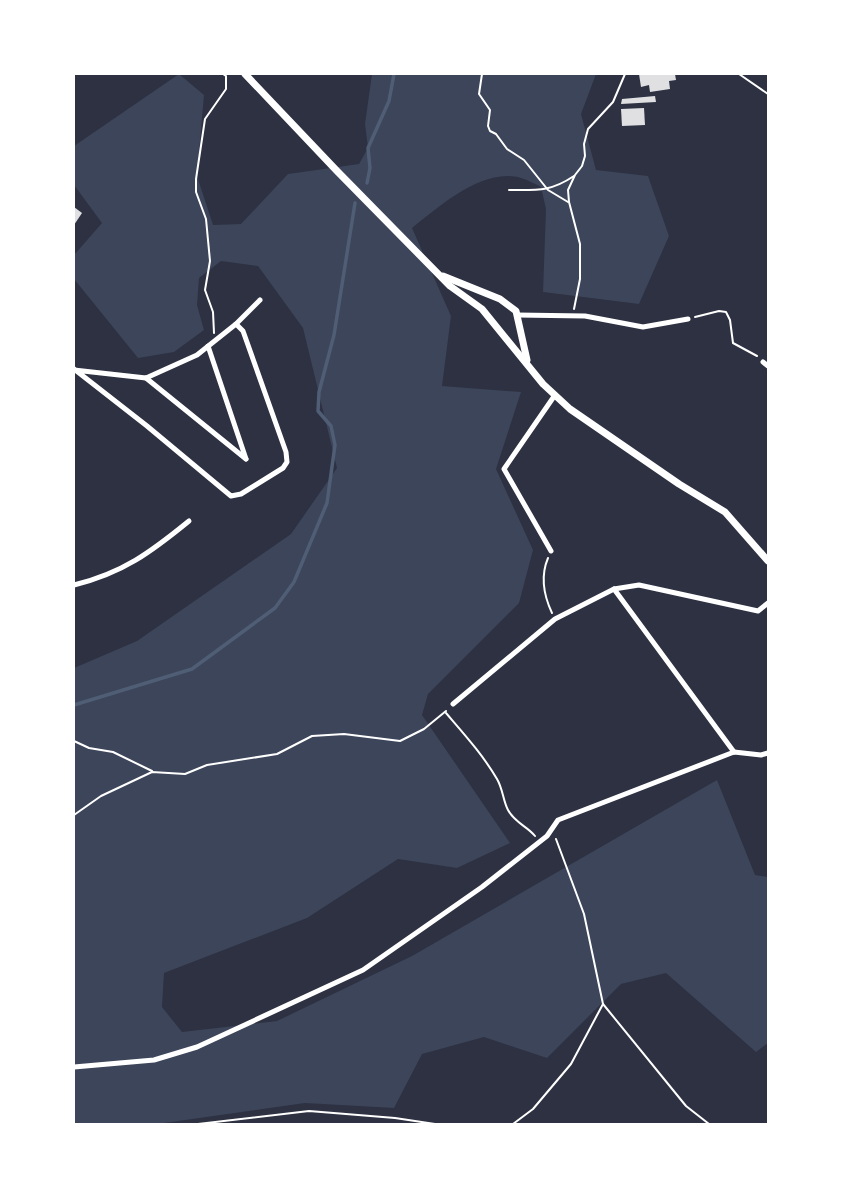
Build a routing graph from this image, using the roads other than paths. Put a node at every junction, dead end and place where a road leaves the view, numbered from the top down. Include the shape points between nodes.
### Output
1 (245, 74) edge
2 (440, 275) junction
3 (260, 300) dead end
4 (517, 315) junction
5 (688, 319) road end
6 (236, 324) junction
7 (208, 346) junction
8 (527, 364) junction
9 (74, 369) edge
10 (146, 378) junction
11 (555, 395) junction
12 (189, 521) dead end
13 (551, 551) road end
14 (768, 561) edge
15 (74, 585) edge
16 (614, 589) junction
17 (768, 603) edge
18 (453, 704) road end
19 (734, 752) junction
20 (768, 753) edge
21 (74, 1067) edge

1 - 2 street
2 - 4 street via 500,299
2 - 8 street via 482,309
3 - 6 street
4 - 5 street via 585,316 643,327
4 - 8 street
6 - 7 street
6 - 9 street via 243,331 287,462 241,495 230,496
7 - 10 street
7 - 10 street via 246,459
8 - 11 street
9 - 10 street
11 - 13 street via 504,469
11 - 14 street via 725,512
12 - 15 street via 138,561
16 - 17 street via 639,585 758,611
16 - 18 street via 555,619
16 - 19 street
19 - 20 street
19 - 21 street via 558,820 540,842 363,970 197,1047 154,1060

